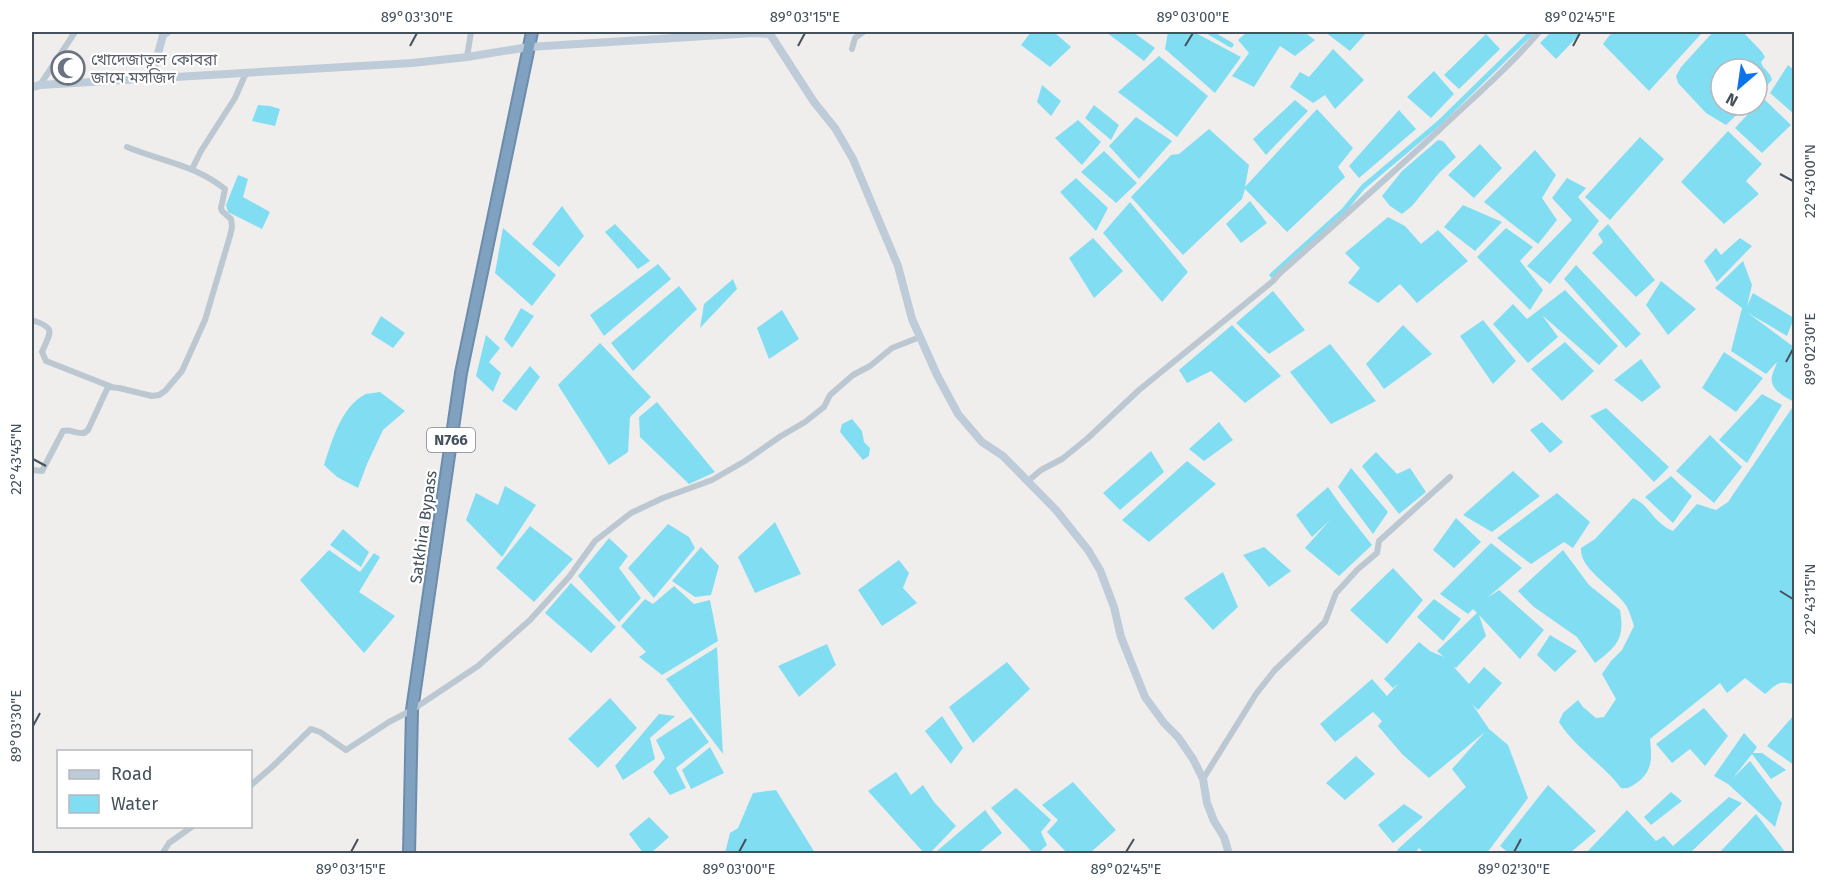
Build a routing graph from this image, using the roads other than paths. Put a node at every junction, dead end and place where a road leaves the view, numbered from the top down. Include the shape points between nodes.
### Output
1 (75, 32) edge
2 (167, 32) edge
3 (471, 32) edge
4 (532, 32) edge
5 (863, 32) edge
6 (1539, 32) edge
7 (771, 33) edge
8 (666, 35) edge
9 (529, 47) junction
10 (852, 49) dead end
11 (467, 57) junction
12 (246, 73) junction
13 (151, 79) junction
14 (35, 86) edge
15 (127, 147) dead end
16 (192, 169) junction
17 (32, 320) edge
18 (920, 337) junction
19 (112, 387) junction
20 (32, 471) edge
21 (1450, 477) dead end
22 (1028, 481) junction
23 (412, 710) junction
24 (1203, 779) junction
25 (252, 784) edge
26 (190, 828) edge
27 (162, 854) edge
28 (409, 854) edge
29 (1229, 854) edge

1 - 14 street
2 - 13 street via 163,34
3 - 11 street
4 - 9 highway, Satkhira Bypass / N766
5 - 10 street via 855,38
6 - 22 street via 1454,116 1273,281 1139,390 1088,438
7 - 8 street
7 - 18 street via 853,159 898,266
8 - 9 street
9 - 11 street
9 - 23 highway, Satkhira Bypass / N766 via 461,373
11 - 12 street
12 - 13 street
12 - 16 street
13 - 14 street
15 - 16 street
16 - 19 street via 225,189 221,208 231,219 232,227 205,320 182,371 165,391 152,396
17 - 19 street via 49,328 42,352 46,361
18 - 22 street via 958,414 982,442
18 - 23 street via 892,348 853,375 824,407 745,461 712,480 631,513 595,541 530,620 478,666
19 - 20 street via 105,391 88,430 84,434 63,431 42,471
21 - 24 street via 1378,541 1377,554 1336,593 1325,622 1256,694
22 - 24 street via 1056,510 1100,570 1145,697 1178,737
23 - 25 street via 346,750 310,729
23 - 28 highway, Satkhira Bypass / N766
24 - 29 street via 1214,821
26 - 27 street via 169,843

